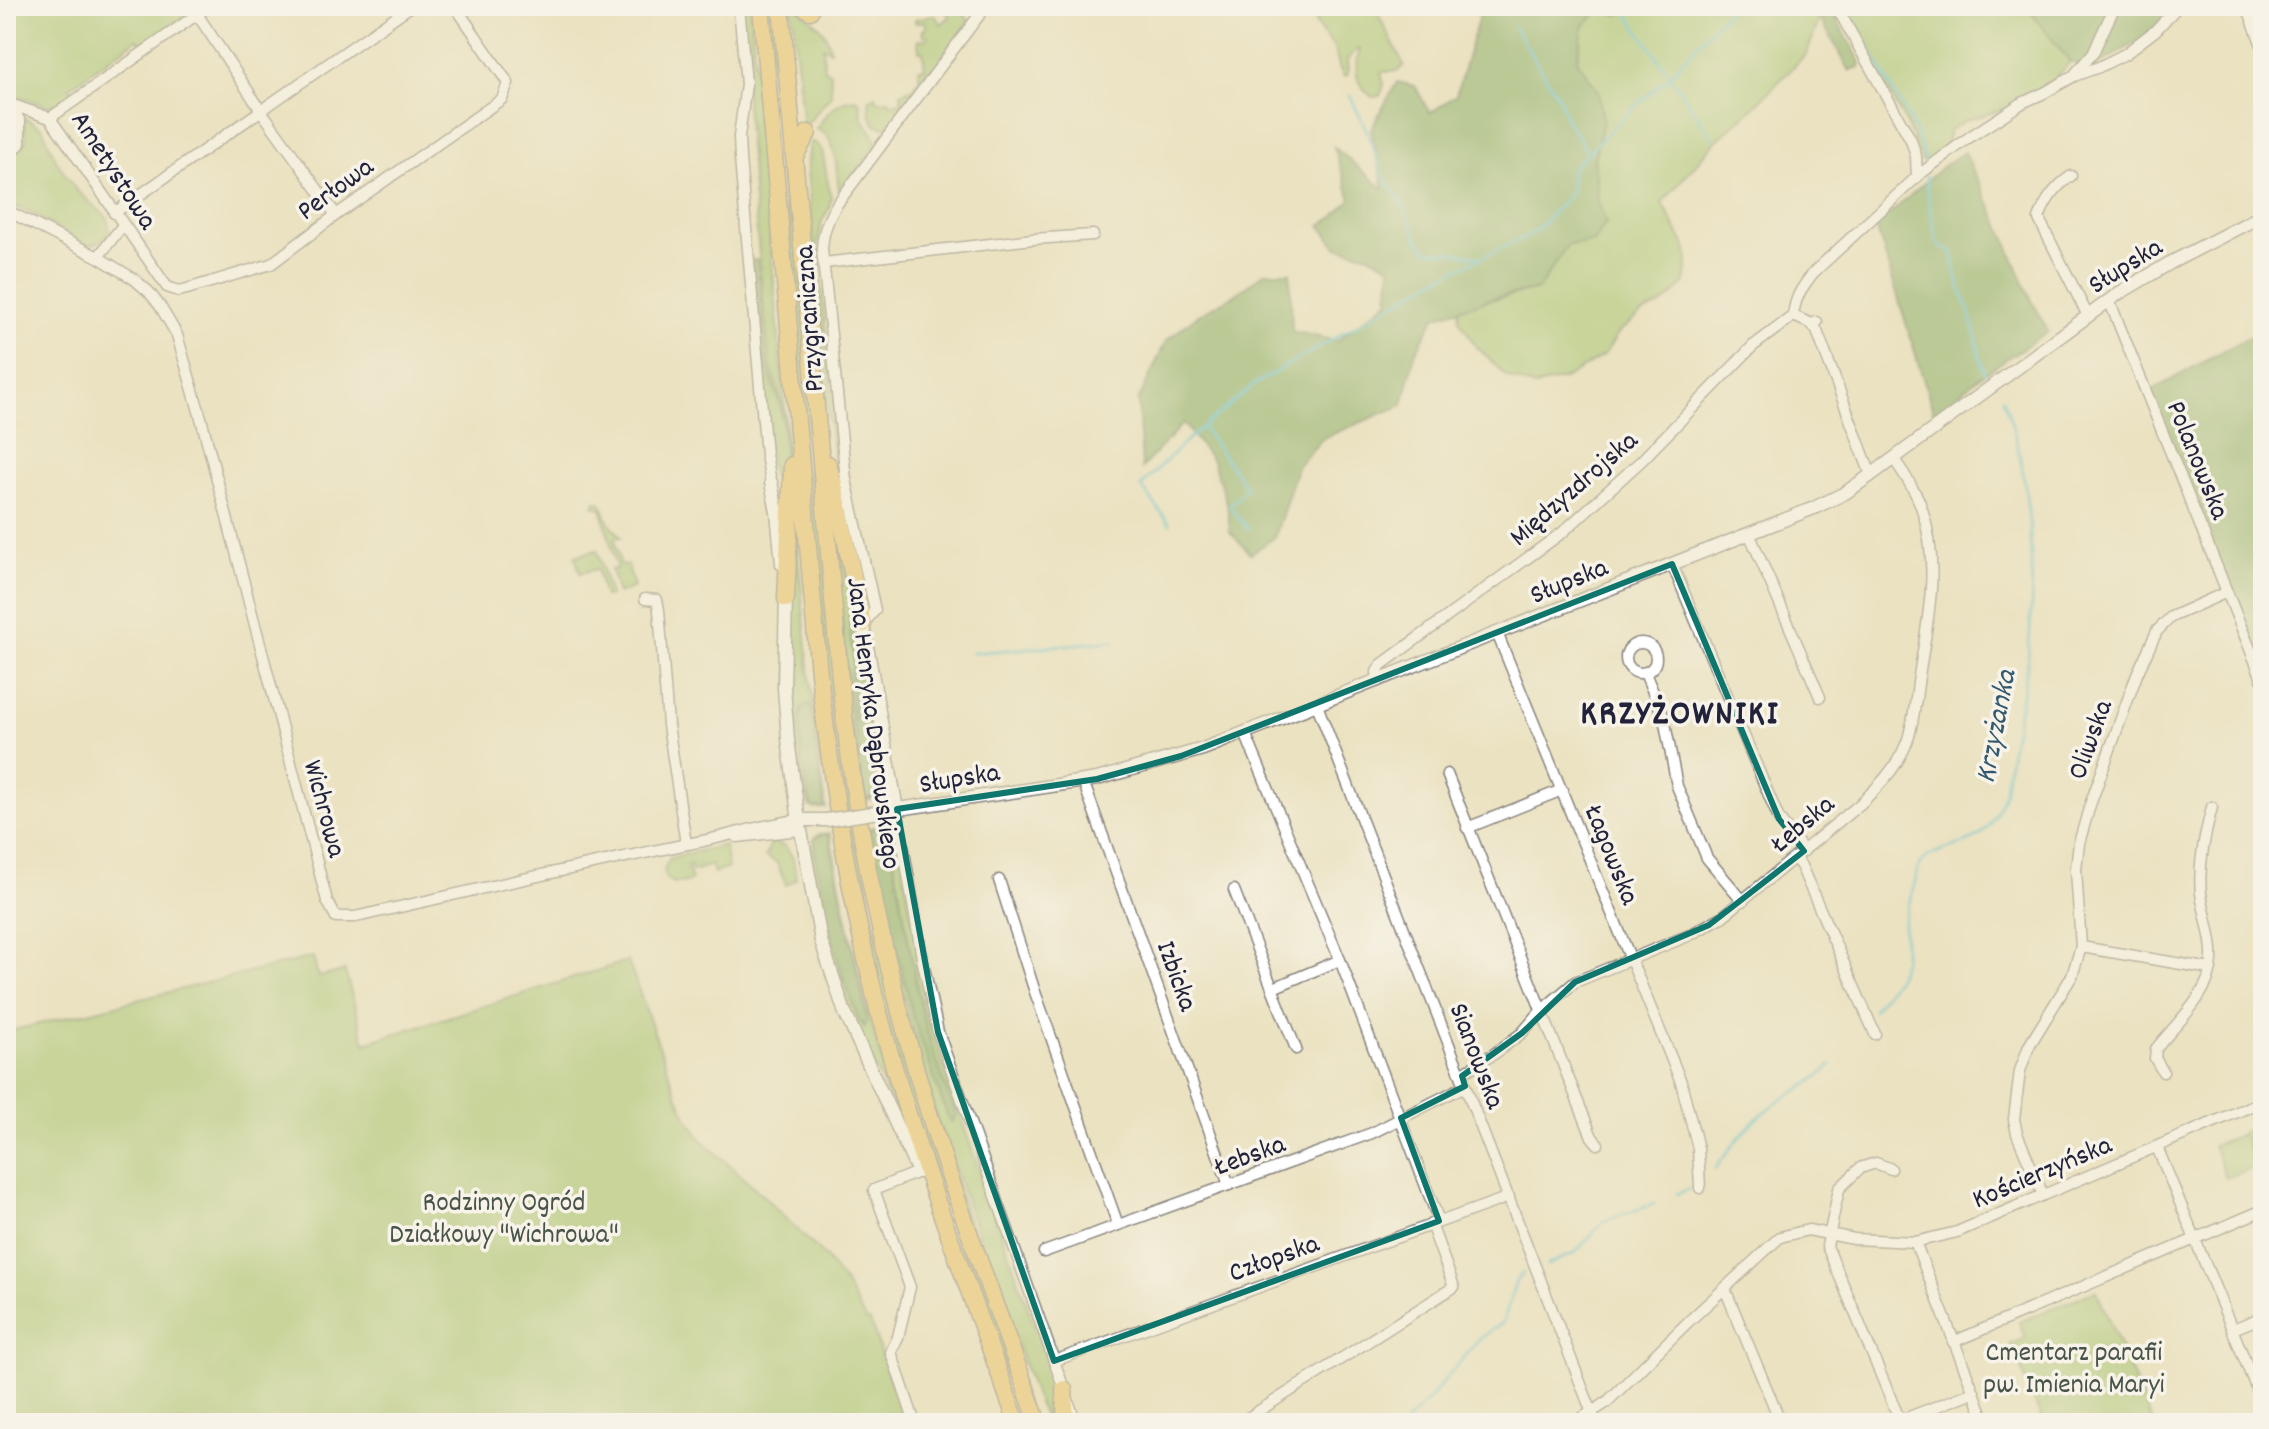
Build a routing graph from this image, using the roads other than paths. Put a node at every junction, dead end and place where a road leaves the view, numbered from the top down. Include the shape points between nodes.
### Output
1 (209, 6) edge
2 (411, 6) edge
3 (455, 6) edge
4 (739, 6) edge
5 (761, 6) edge
6 (781, 6) edge
7 (986, 6) edge
8 (1836, 6) edge
9 (2115, 6) edge
10 (2178, 6) edge
11 (2247, 6) edge
12 (197, 14) junction
13 (2263, 48) edge
14 (2074, 76) junction
15 (9, 104) edge
16 (262, 112) junction
17 (50, 118) junction
18 (808, 133) dead end
19 (6, 157) edge
20 (794, 158) junction
21 (2071, 176) dead end
22 (1917, 177) junction
23 (6, 210) edge
24 (114, 213) junction
25 (336, 215) junction
26 (2263, 215) edge
27 (123, 225) junction
28 (1093, 235) dead end
29 (98, 257) junction
30 (824, 263) junction
31 (167, 287) joint
32 (2109, 300) junction
33 (1793, 316) junction
34 (2088, 316) junction
35 (796, 407) junction
36 (818, 432) junction
37 (1894, 459) junction
38 (1871, 475) junction
39 (771, 482) joint
40 (1749, 533) junction
41 (1672, 564) junction
42 (2227, 592) junction
43 (645, 599) dead end
44 (786, 599) junction
45 (863, 624) junction
46 (1497, 633) junction
47 (1645, 673) dead end
48 (1378, 681) junction
49 (2263, 681) edge
50 (1820, 697) dead end
51 (1317, 705) junction
52 (1245, 733) junction
53 (1447, 774) dead end
54 (1083, 781) junction
55 (1562, 790) junction
56 (2212, 807) dead end
57 (897, 809) junction
58 (800, 825) junction
59 (1467, 828) junction
60 (686, 844) junction
61 (1799, 854) junction
62 (999, 880) dead end
63 (1234, 890) dead end
64 (1743, 901) junction
65 (2081, 947) junction
66 (1631, 959) junction
67 (1340, 960) junction
68 (2211, 969) junction
69 (1273, 988) junction
70 (1541, 1011) junction
71 (1875, 1034) dead end
72 (1296, 1049) dead end
73 (2163, 1072) dead end
74 (1461, 1074) junction
75 (1465, 1086) junction
76 (2263, 1101) edge
77 (1401, 1118) junction
78 (1598, 1144) dead end
79 (2157, 1147) junction
80 (1891, 1169) dead end
81 (918, 1172) junction
82 (1229, 1185) junction
83 (1700, 1188) dead end
84 (2043, 1195) junction
85 (1509, 1197) junction
86 (2263, 1210) edge
87 (1435, 1223) junction
88 (1118, 1225) junction
89 (1830, 1234) junction
90 (2195, 1238) junction
91 (1915, 1242) junction
92 (954, 1247) junction
93 (1044, 1252) dead end
94 (1725, 1289) junction
95 (2263, 1317) edge
96 (2233, 1329) junction
97 (1953, 1342) junction
98 (1054, 1361) junction
99 (1064, 1389) junction
100 (1974, 1392) junction
101 (2263, 1404) edge
102 (1594, 1418) edge
103 (1898, 1422) edge
104 (915, 1423) edge
105 (1017, 1423) edge
106 (1038, 1423) edge
107 (1066, 1423) edge
108 (1076, 1423) edge
109 (1240, 1423) edge
110 (1574, 1423) edge
111 (1781, 1423) edge
112 (1986, 1423) edge

1 - 12 street, Ametystowa
2 - 16 street
3 - 25 street, Perłowa via 508,83 502,99
4 - 39 street via 746,84 739,149
5 - 35 main road, Jana Henryka Dąbrowskiego
6 - 20 main road, Jana Henryka Dąbrowskiego
7 - 30 street, Przygraniczna via 834,209 823,233
8 - 22 street via 1906,130
9 - 14 street via 2093,53
10 - 14 street via 2125,54
11 - 13 street
12 - 16 street
12 - 17 street, Ametystowa
14 - 22 street via 2022,103
15 - 17 street
15 - 19 street via 20,122 20,144
16 - 24 street
16 - 25 street
17 - 24 street, Ametystowa
18 - 20 main road
20 - 36 main road, Jana Henryka Dąbrowskiego
21 - 34 street via 2044,203 2039,219
22 - 33 street via 1814,272 1794,300
23 - 29 street
24 - 27 street, Ametystowa
25 - 31 street, Perłowa via 271,264 179,291
26 - 32 street, Słupska
27 - 29 street
27 - 31 street, Ametystowa
28 - 30 street
29 - 60 street, Wichrowa via 149,292 172,324 185,357 327,901 336,917
30 - 45 street, Przygraniczna via 845,475 875,610
32 - 34 street, Słupska
32 - 42 street, Polanowska
33 - 38 street via 1817,331
33 - 48 street, Międzyzdrojska via 1753,346 1606,495 1381,665
34 - 37 street, Słupska
35 - 44 main road
35 - 92 main road, Jana Henryka Dąbrowskiego via 822,699 844,856 892,1059
36 - 45 main road
36 - 106 main road, Jana Henryka Dąbrowskiego via 845,732 882,938 927,1106
37 - 38 street, Słupska
37 - 61 street, Łebska via 1921,505 1933,567 1908,740 1879,786
38 - 40 street, Słupska via 1845,493
39 - 44 street
40 - 41 street, Słupska
40 - 50 street
41 - 46 street, Słupska
41 - 61 street via 1779,819
42 - 49 street, Polanowska
42 - 65 street, Oliwska via 2163,623 2137,674 2079,843
43 - 60 street via 657,600 659,610 668,725
44 - 58 street via 785,699
45 - 57 street
46 - 48 street, Słupska
46 - 55 street, Łagowska
47 - 64 street via 1664,718 1677,786 1707,858
48 - 51 street, Słupska
51 - 52 street, Słupska
51 - 74 street, Sianowska
52 - 54 street, Słupska via 1172,759
52 - 67 street
53 - 59 street
54 - 57 street, Słupska
54 - 82 street, Izbicka
55 - 59 street
55 - 66 street, Łagowska
56 - 68 street via 2201,868
57 - 58 street, Słupska, bridge
57 - 98 street, Jana Henryka Dąbrowskiego via 938,1032
58 - 60 street, Wichrowa via 764,826
58 - 81 street via 821,941 837,995
59 - 70 street
61 - 64 street, Łebska
61 - 71 street
62 - 88 street
63 - 69 street
64 - 66 street, Łebska via 1690,935
65 - 68 street
65 - 84 street, Oliwska via 2072,976 2029,1046 2020,1071 2014,1119
66 - 70 street, Łebska via 1575,982
66 - 83 street, Łagowska via 1684,1093 1698,1148
67 - 69 street
67 - 77 street
68 - 73 street via 2201,993 2156,1049
69 - 72 street
70 - 74 street, Łebska via 1522,1033
70 - 78 street
74 - 75 street, Sianowska
75 - 77 street, Łebska
75 - 85 street, Sianowska
76 - 79 street, Kościerzyńska
77 - 82 street, Łebska
77 - 87 street
79 - 84 street, Kościerzyńska
79 - 90 street
80 - 89 street via 1876,1163 1860,1168 1839,1189
81 - 92 main road
81 - 104 street via 874,1190 910,1287 891,1352
82 - 88 street, Łebska
84 - 91 street, Kościerzyńska via 1957,1232
85 - 87 street, Człopska
85 - 102 street, Sianowska
86 - 90 street
87 - 98 street, Człopska
87 - 109 street via 1454,1287
88 - 93 street, Łebska
89 - 91 street, Kościerzyńska
89 - 94 street, Kościerzyńska via 1808,1230 1780,1237
89 - 103 street via 1827,1246
90 - 96 street
90 - 97 street
91 - 97 street
92 - 105 main road, Jana Henryka Dąbrowskiego
94 - 102 street, Kościerzyńska
94 - 111 street
95 - 96 street
96 - 101 street
97 - 100 street
98 - 99 street, Jana Henryka Dąbrowskiego
99 - 107 main road
99 - 108 street, Jana Henryka Dąbrowskiego
100 - 103 street
100 - 112 street
102 - 110 street, Kościerzyńska

